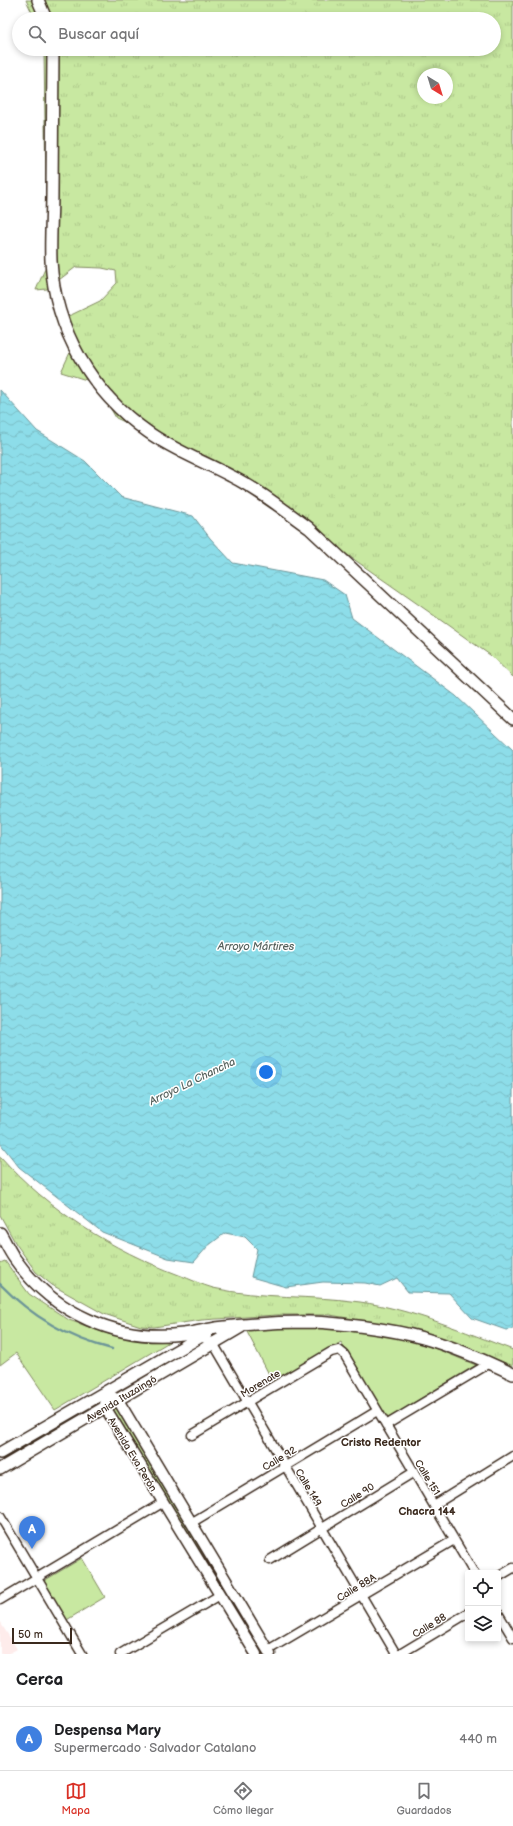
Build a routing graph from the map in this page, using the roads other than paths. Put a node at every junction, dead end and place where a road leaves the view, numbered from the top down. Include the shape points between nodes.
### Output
1 (38, 0) edge
2 (43, 12) edge
3 (53, 56) edge
4 (513, 719) edge
5 (0, 1233) edge
6 (241, 1326) junction
7 (215, 1328) junction
8 (200, 1337) junction
9 (213, 1343) junction
10 (339, 1350) joint
11 (490, 1363) junction
12 (513, 1374) edge
13 (106, 1393) junction
14 (118, 1400) junction
15 (247, 1402) junction
16 (105, 1407) junction
17 (377, 1411) junction
18 (386, 1425) junction
19 (192, 1435) dead end
20 (0, 1453) edge
21 (513, 1456) edge
22 (285, 1466) junction
23 (0, 1469) edge
24 (414, 1472) junction
25 (162, 1502) junction
26 (434, 1505) junction
27 (0, 1516) edge
28 (191, 1523) junction
29 (322, 1529) junction
30 (454, 1540) junction
31 (270, 1560) dead end
32 (513, 1568) edge
33 (472, 1570) edge
34 (501, 1576) edge
35 (36, 1578) junction
36 (220, 1595) junction
37 (361, 1595) junction
38 (0, 1600) edge
39 (465, 1616) edge
40 (501, 1618) edge
41 (513, 1638) edge
42 (269, 1652) edge
43 (82, 1654) edge
44 (120, 1654) edge
45 (256, 1654) edge
46 (396, 1654) edge
47 (400, 1654) edge

1 - 2 main road
3 - 4 main road via 52,262 61,317 73,346 96,383 120,410 149,432 179,450 233,476 309,528
5 - 7 main road via 14,1258 49,1297 72,1312 98,1324 114,1330 160,1335
6 - 7 main road
6 - 9 main road, Avenida Ituzaingó
6 - 11 main road via 311,1322 366,1328 422,1338 461,1350
7 - 8 main road, Avenida Ituzaingó
8 - 9 street
8 - 13 main road, Avenida Ituzaingó
9 - 14 main road, Avenida Ituzaingó
9 - 15 street, Calle 149
10 - 15 street, Morenate via 331,1352
10 - 17 street, Calle 151 via 344,1354
11 - 12 main road
11 - 18 street
13 - 14 street, Avenida Eva Perón
13 - 16 street, Avenida Eva Perón
13 - 20 main road, Avenida Ituzaingó
14 - 16 main road, Avenida Ituzaingó
14 - 28 street, Avenida Eva Perón
15 - 19 street, Morenate
15 - 22 street, Calle 149
16 - 23 main road, Avenida Ituzaingó
16 - 25 street, Avenida Eva Perón
17 - 18 street, Calle 151
17 - 22 street, Calle 92
18 - 24 street, Calle 151
21 - 26 street
22 - 28 street, Calle 92
22 - 29 street, Calle 149
24 - 26 street, Calle 151
24 - 29 street, Calle 90
25 - 35 street
25 - 36 street, Avenida Eva Perón
26 - 30 street, Calle 151
27 - 35 street
28 - 42 street, Avenida Eva Perón
29 - 31 street, Calle 90
29 - 37 street, Calle 149
30 - 33 street, Calle 151
30 - 37 street, Calle 88A
32 - 34 street
35 - 38 street
35 - 43 street
36 - 44 street
36 - 45 street, Avenida Eva Perón
37 - 42 street, Calle 88A
37 - 46 street, Calle 149
39 - 47 street, Calle 88
40 - 41 street

